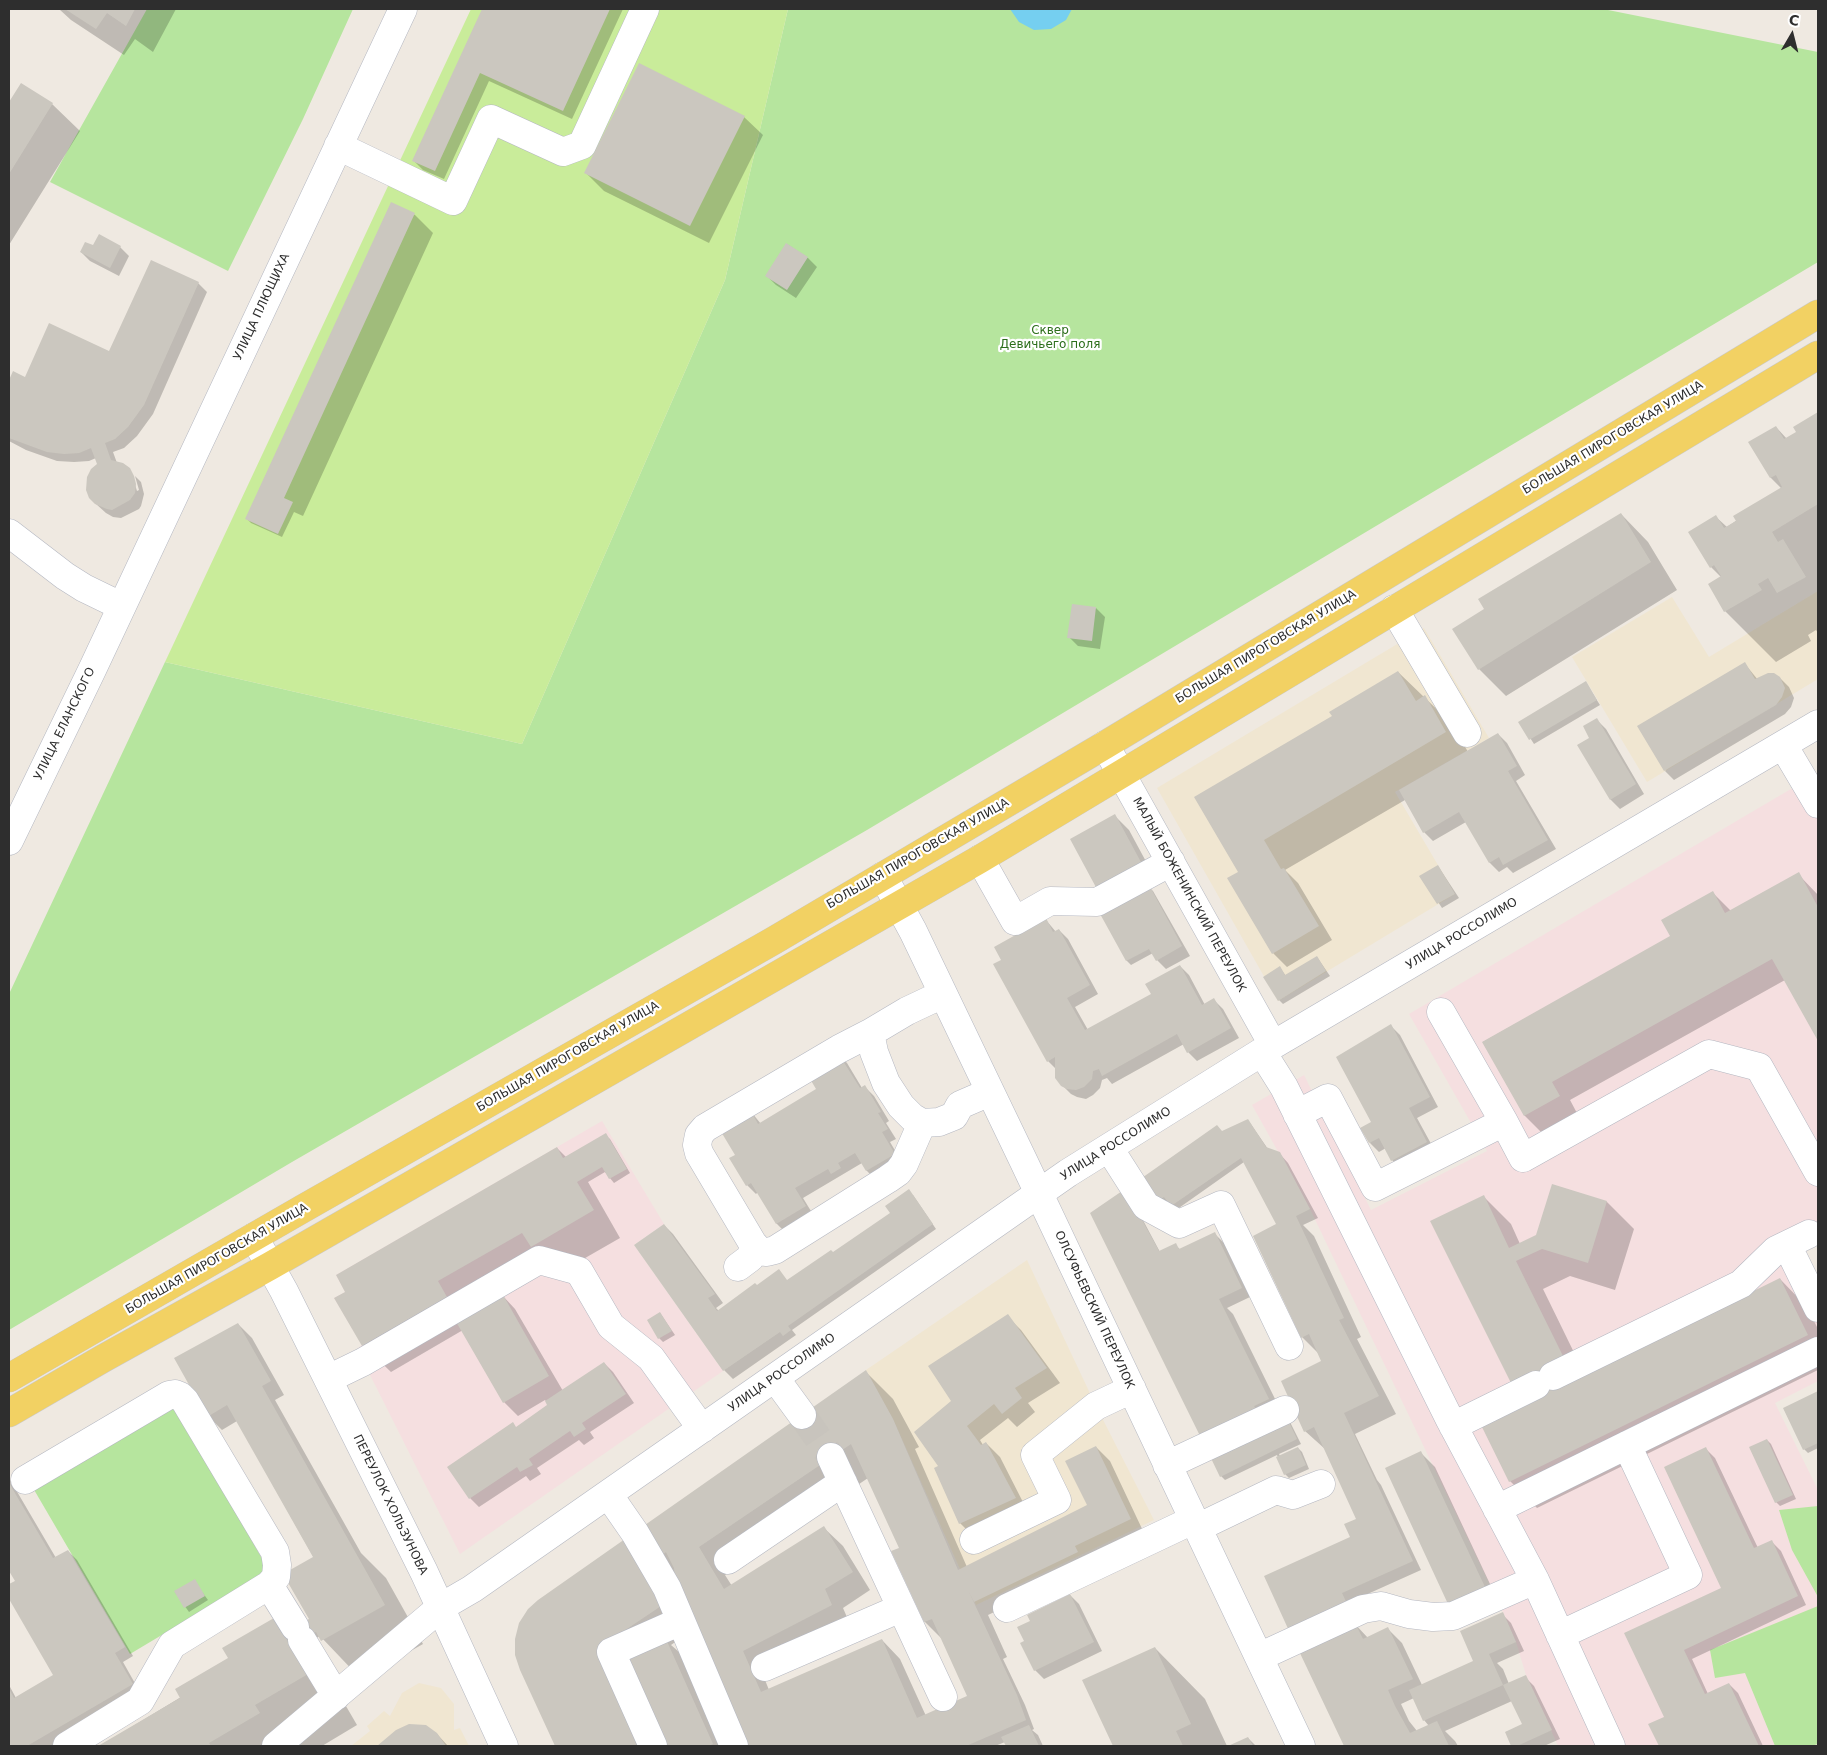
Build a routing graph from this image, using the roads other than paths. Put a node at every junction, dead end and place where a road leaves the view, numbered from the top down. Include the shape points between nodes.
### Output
1 (403, 9) edge
2 (645, 9) edge
3 (338, 146) junction
4 (1818, 314) edge
5 (1818, 355) edge
6 (9, 533) edge
7 (121, 606) junction
8 (1394, 609) junction
9 (1818, 724) edge
10 (1467, 733) dead end
11 (1105, 744) junction
12 (1783, 745) junction
13 (1121, 774) junction
14 (1818, 804) edge
15 (9, 841) edge
16 (980, 858) junction
17 (1170, 862) junction
18 (883, 876) junction
19 (899, 906) junction
20 (943, 994) junction
21 (1441, 1012) dead end
22 (870, 1033) junction
23 (1268, 1049) junction
24 (990, 1092) junction
25 (1297, 1114) junction
26 (1504, 1122) junction
27 (922, 1123) junction
28 (1109, 1148) junction
29 (1818, 1172) edge
30 (1039, 1193) junction
31 (254, 1237) junction
32 (1808, 1240) edge
33 (755, 1246) junction
34 (270, 1266) junction
35 (738, 1267) dead end
36 (1818, 1308) edge
37 (1289, 1346) dead end
38 (1818, 1351) edge
39 (9, 1378) edge
40 (775, 1378) junction
41 (328, 1379) junction
42 (1132, 1389) junction
43 (1285, 1410) dead end
44 (9, 1413) edge
45 (802, 1415) tunnel mouth
46 (1453, 1426) junction
47 (702, 1429) junction
48 (1627, 1445) junction
49 (831, 1457) tunnel mouth
50 (1167, 1465) junction
51 (25, 1480) dead end
52 (843, 1482) junction
53 (1321, 1484) dead end
54 (608, 1494) junction
55 (1497, 1509) junction
56 (1195, 1524) junction
57 (974, 1540) dead end
58 (728, 1560) dead end
59 (1535, 1580) junction
60 (269, 1585) junction
61 (441, 1607) junction
62 (901, 1608) junction
63 (1007, 1608) dead end
64 (681, 1621) junction
65 (1560, 1635) junction
66 (1259, 1657) junction
67 (765, 1667) dead end
68 (336, 1696) junction
69 (943, 1697) dead end
70 (66, 1746) edge
71 (276, 1746) edge
72 (504, 1746) edge
73 (653, 1746) edge
74 (734, 1746) edge
75 (1301, 1746) edge
76 (1611, 1746) edge

1 - 3 street, УЛИЦА ПЛЮЩИХА
2 - 3 street via 582,145 563,152 490,119 453,201
3 - 7 street, УЛИЦА ПЛЮЩИХА
4 - 11 main road, БОЛЬШАЯ ПИРОГОВСКАЯ УЛИЦА
5 - 8 main road
6 - 7 street via 64,576
7 - 15 street, УЛИЦА ЕЛАНСКОГО
8 - 10 street
8 - 13 main road
9 - 12 street, УЛИЦА РОССОЛИМО
11 - 13 street, МАЛЫЙ БОЖЕНИНСКИЙ ПЕРЕУЛОК
11 - 18 main road, БОЛЬШАЯ ПИРОГОВСКАЯ УЛИЦА
12 - 14 street
12 - 23 street, УЛИЦА РОССОЛИМО
13 - 16 main road
13 - 17 street, МАЛЫЙ БОЖЕНИНСКИЙ ПЕРЕУЛОК
16 - 17 street via 1015,921 1050,901 1097,902
16 - 19 main road
17 - 23 street, МАЛЫЙ БОЖЕНИНСКИЙ ПЕРЕУЛОК
18 - 19 street, ОЛСУФЬЕВСКИЙ ПЕРЕУЛОК
18 - 31 main road, БОЛЬШАЯ ПИРОГОВСКАЯ УЛИЦА
19 - 20 street, ОЛСУФЬЕВСКИЙ ПЕРЕУЛОК
19 - 34 main road
20 - 22 street
20 - 24 street, ОЛСУФЬЕВСКИЙ ПЕРЕУЛОК
21 - 26 street
22 - 27 street via 886,1083 901,1106
22 - 33 street via 704,1128 698,1135 696,1145 699,1152
23 - 25 street, МАЛЫЙ БОЖЕНИНСКИЙ ПЕРЕУЛОК
23 - 28 street, УЛИЦА РОССОЛИМО
24 - 27 street via 960,1105 954,1116 939,1122
24 - 30 street, ОЛСУФЬЕВСКИЙ ПЕРЕУЛОК
25 - 26 street via 1328,1098 1375,1187
25 - 46 street, МАЛЫЙ БОЖЕНИНСКИЙ ПЕРЕУЛОК
26 - 29 street via 1523,1158 1709,1054 1759,1068
27 - 33 street via 904,1164 888,1180 775,1250 759,1251
28 - 30 street, УЛИЦА РОССОЛИМО
28 - 37 street via 1146,1206 1179,1224 1220,1204
30 - 40 street, УЛИЦА РОССОЛИМО
30 - 42 street, ОЛСУФЬЕВСКИЙ ПЕРЕУЛОК
31 - 34 street, ПЕРЕУЛОК ХОЛЬЗУНОВА
31 - 39 main road, БОЛЬШАЯ ПИРОГОВСКАЯ УЛИЦА
32 - 36 street
32 - 46 street via 1776,1250 1741,1284
33 - 35 street via 750,1258
34 - 41 street, ПЕРЕУЛОК ХОЛЬЗУНОВА
34 - 44 main road
38 - 48 street
40 - 45 street
40 - 47 street, УЛИЦА РОССОЛИМО
41 - 47 street via 539,1260 579,1271 611,1326 651,1358
41 - 61 street, ПЕРЕУЛОК ХОЛЬЗУНОВА
42 - 50 street, ОЛСУФЬЕВСКИЙ ПЕРЕУЛОК
42 - 57 street via 1096,1406 1035,1455 1057,1500
43 - 50 street
46 - 55 street, МАЛЫЙ БОЖЕНИНСКИЙ ПЕРЕУЛОК
47 - 54 street, УЛИЦА РОССОЛИМО
48 - 55 street
48 - 65 street via 1688,1575
49 - 52 street
50 - 56 street, ОЛСУФЬЕВСКИЙ ПЕРЕУЛОК
51 - 60 street via 169,1395 180,1396 275,1552 276,1577
52 - 58 street
52 - 62 street
53 - 56 street via 1293,1495 1276,1490
54 - 61 street, УЛИЦА РОССОЛИМО
54 - 64 street via 667,1588
55 - 59 street, МАЛЫЙ БОЖЕНИНСКИЙ ПЕРЕУЛОК
56 - 63 street
56 - 66 street, ОЛСУФЬЕВСКИЙ ПЕРЕУЛОК
59 - 65 street, МАЛЫЙ БОЖЕНИНСКИЙ ПЕРЕУЛОК
59 - 66 street via 1453,1616 1417,1615 1381,1606 1363,1609
60 - 68 street
60 - 70 street via 172,1645 140,1701
61 - 68 street, УЛИЦА РОССОЛИМО
61 - 72 street, ПЕРЕУЛОК ХОЛЬЗУНОВА
62 - 67 street
62 - 69 street
64 - 73 street via 611,1652
64 - 74 street
65 - 76 street, МАЛЫЙ БОЖЕНИНСКИЙ ПЕРЕУЛОК
66 - 75 street, ОЛСУФЬЕВСКИЙ ПЕРЕУЛОК
68 - 71 street, УЛИЦА РОССОЛИМО

